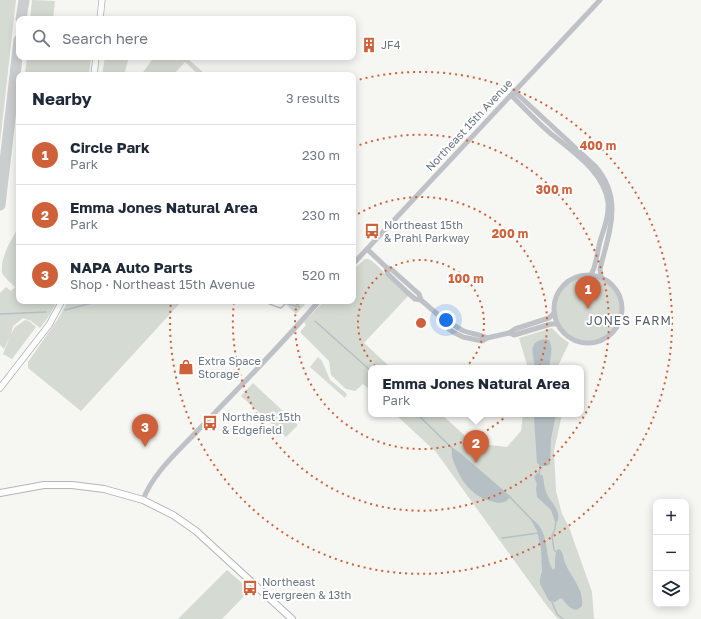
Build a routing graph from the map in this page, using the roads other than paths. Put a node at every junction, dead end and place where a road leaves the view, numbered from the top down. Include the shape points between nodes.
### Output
1 (102, 0) edge
2 (600, 0) edge
3 (100, 16) edge
4 (96, 60) edge
5 (94, 72) edge
6 (512, 93) junction
7 (367, 249) junction
8 (356, 261) edge
9 (591, 274) junction
10 (601, 277) junction
11 (60, 304) edge
12 (317, 304) edge
13 (554, 313) junction
14 (557, 324) junction
15 (509, 334) junction
16 (0, 388) edge
17 (0, 493) edge
18 (143, 500) junction
19 (292, 619) edge

1 - 3 main road
2 - 6 street, Northeast 15th Avenue
4 - 5 main road
6 - 7 street, Northeast 15th Avenue
6 - 9 street via 535,119 582,160 603,186 608,211
6 - 10 street via 595,166 607,184 612,198 612,213 600,269
7 - 8 street, Northeast 15th Avenue
7 - 15 street via 419,294 421,300 444,320 444,326 457,335 482,341
9 - 10 street
9 - 13 street via 578,276 564,284 556,297
10 - 14 street via 614,286 622,300 622,316 613,333 606,339 581,343 567,336
11 - 16 main road via 49,325
12 - 18 street via 175,455 151,483
13 - 14 street
13 - 15 street via 549,318 515,329
14 - 15 street
17 - 18 main road via 44,485 72,485 104,489
18 - 19 main road via 196,531

